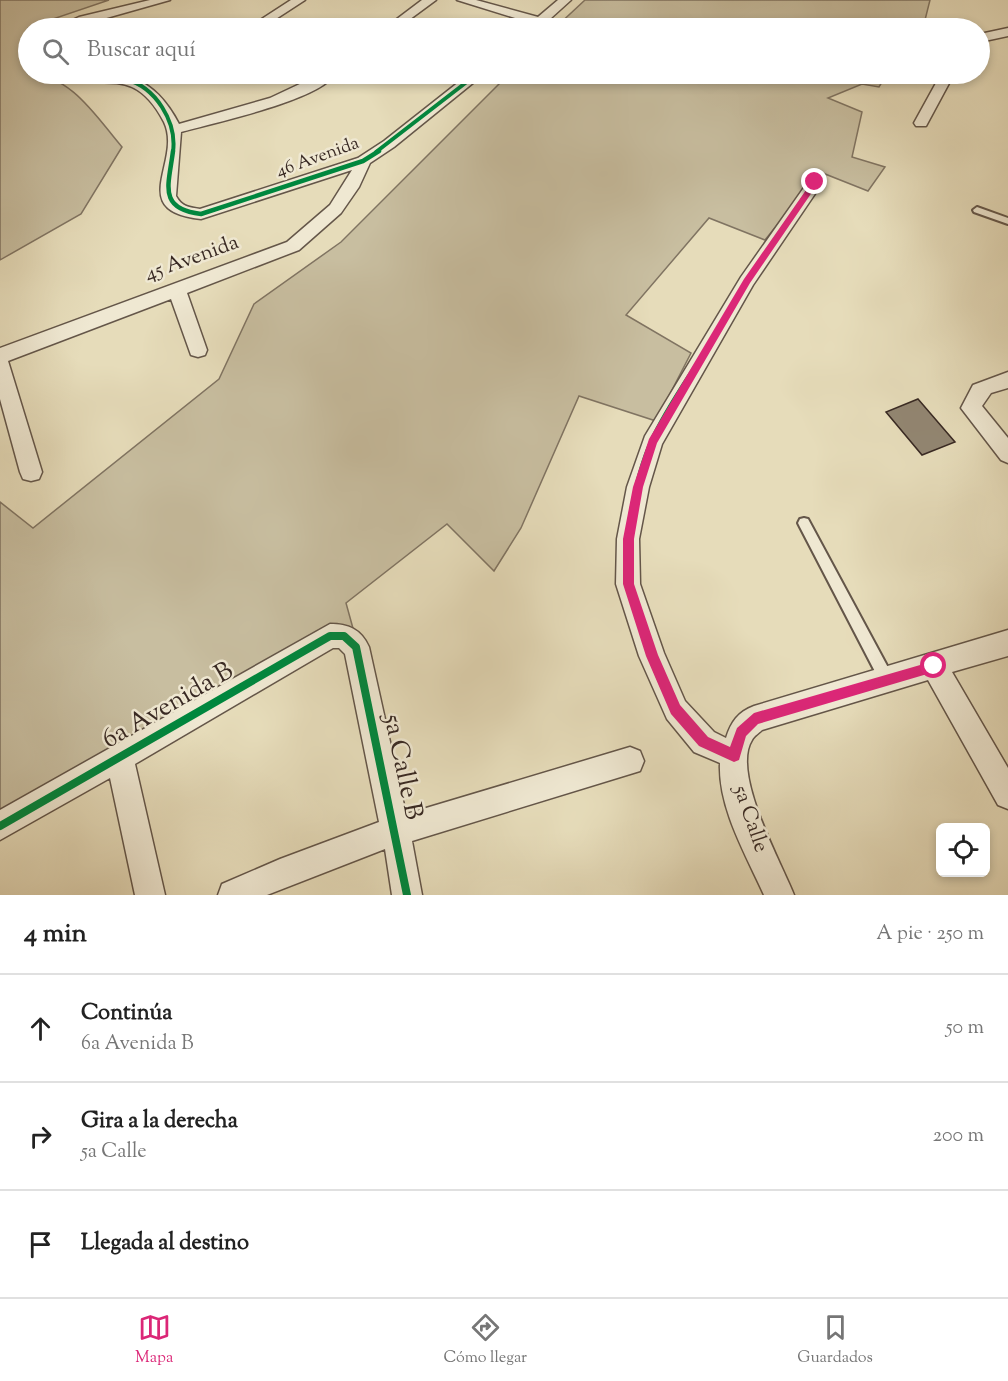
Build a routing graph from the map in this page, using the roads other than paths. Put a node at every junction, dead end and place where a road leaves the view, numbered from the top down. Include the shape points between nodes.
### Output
1 (164, 0) edge
2 (299, 0) edge
3 (430, 0) edge
4 (463, 0) edge
5 (566, 0) edge
6 (96, 18) edge
7 (270, 18) edge
8 (405, 18) edge
9 (516, 18) edge
10 (545, 18) edge
11 (1008, 32) edge
12 (990, 36) edge
13 (137, 84) edge
14 (313, 84) edge
15 (464, 84) edge
16 (942, 84) edge
17 (921, 123) dead end
18 (174, 130) junction
19 (363, 161) junction
20 (815, 182) dead end
21 (977, 210) dead end
22 (1008, 221) edge
23 (177, 290) junction
24 (198, 350) dead end
25 (0, 358) edge
26 (1008, 380) edge
27 (1008, 454) edge
28 (31, 472) dead end
29 (804, 523) dead end
30 (1008, 643) edge
31 (356, 647) joint
32 (934, 666) junction
33 (887, 680) junction
34 (734, 755) junction
35 (119, 756) junction
36 (630, 761) dead end
37 (1008, 795) edge
38 (0, 826) edge
39 (396, 832) junction
40 (150, 895) edge
41 (232, 895) edge
42 (407, 895) edge
43 (779, 895) edge

1 - 6 street
2 - 7 street
3 - 8 street
4 - 9 street
5 - 10 street
11 - 12 street
13 - 18 street via 155,97
14 - 18 street
15 - 19 street, 46 Avenida
16 - 17 street
18 - 19 street, 46 Avenida via 167,189 182,212 201,213
19 - 23 street, 45 Avenida via 339,208 319,228 293,246
20 - 34 street, 5a Calle via 747,281 652,442 628,539 628,584 652,656 676,710 704,742
21 - 22 lane
23 - 24 street
23 - 25 street, 45 Avenida
25 - 28 street
26 - 27 street via 980,388 971,408
29 - 33 lane
30 - 32 street
31 - 35 street, 6a Avenida B via 344,636 330,636
31 - 39 street, 5a Calle B
32 - 33 street
32 - 37 street
33 - 34 street via 754,719 741,732
34 - 43 street, 5a Calle via 741,805
35 - 38 street, 6a Avenida B
35 - 40 street
36 - 39 street
39 - 41 street via 284,871
39 - 42 street, 5a Calle B

